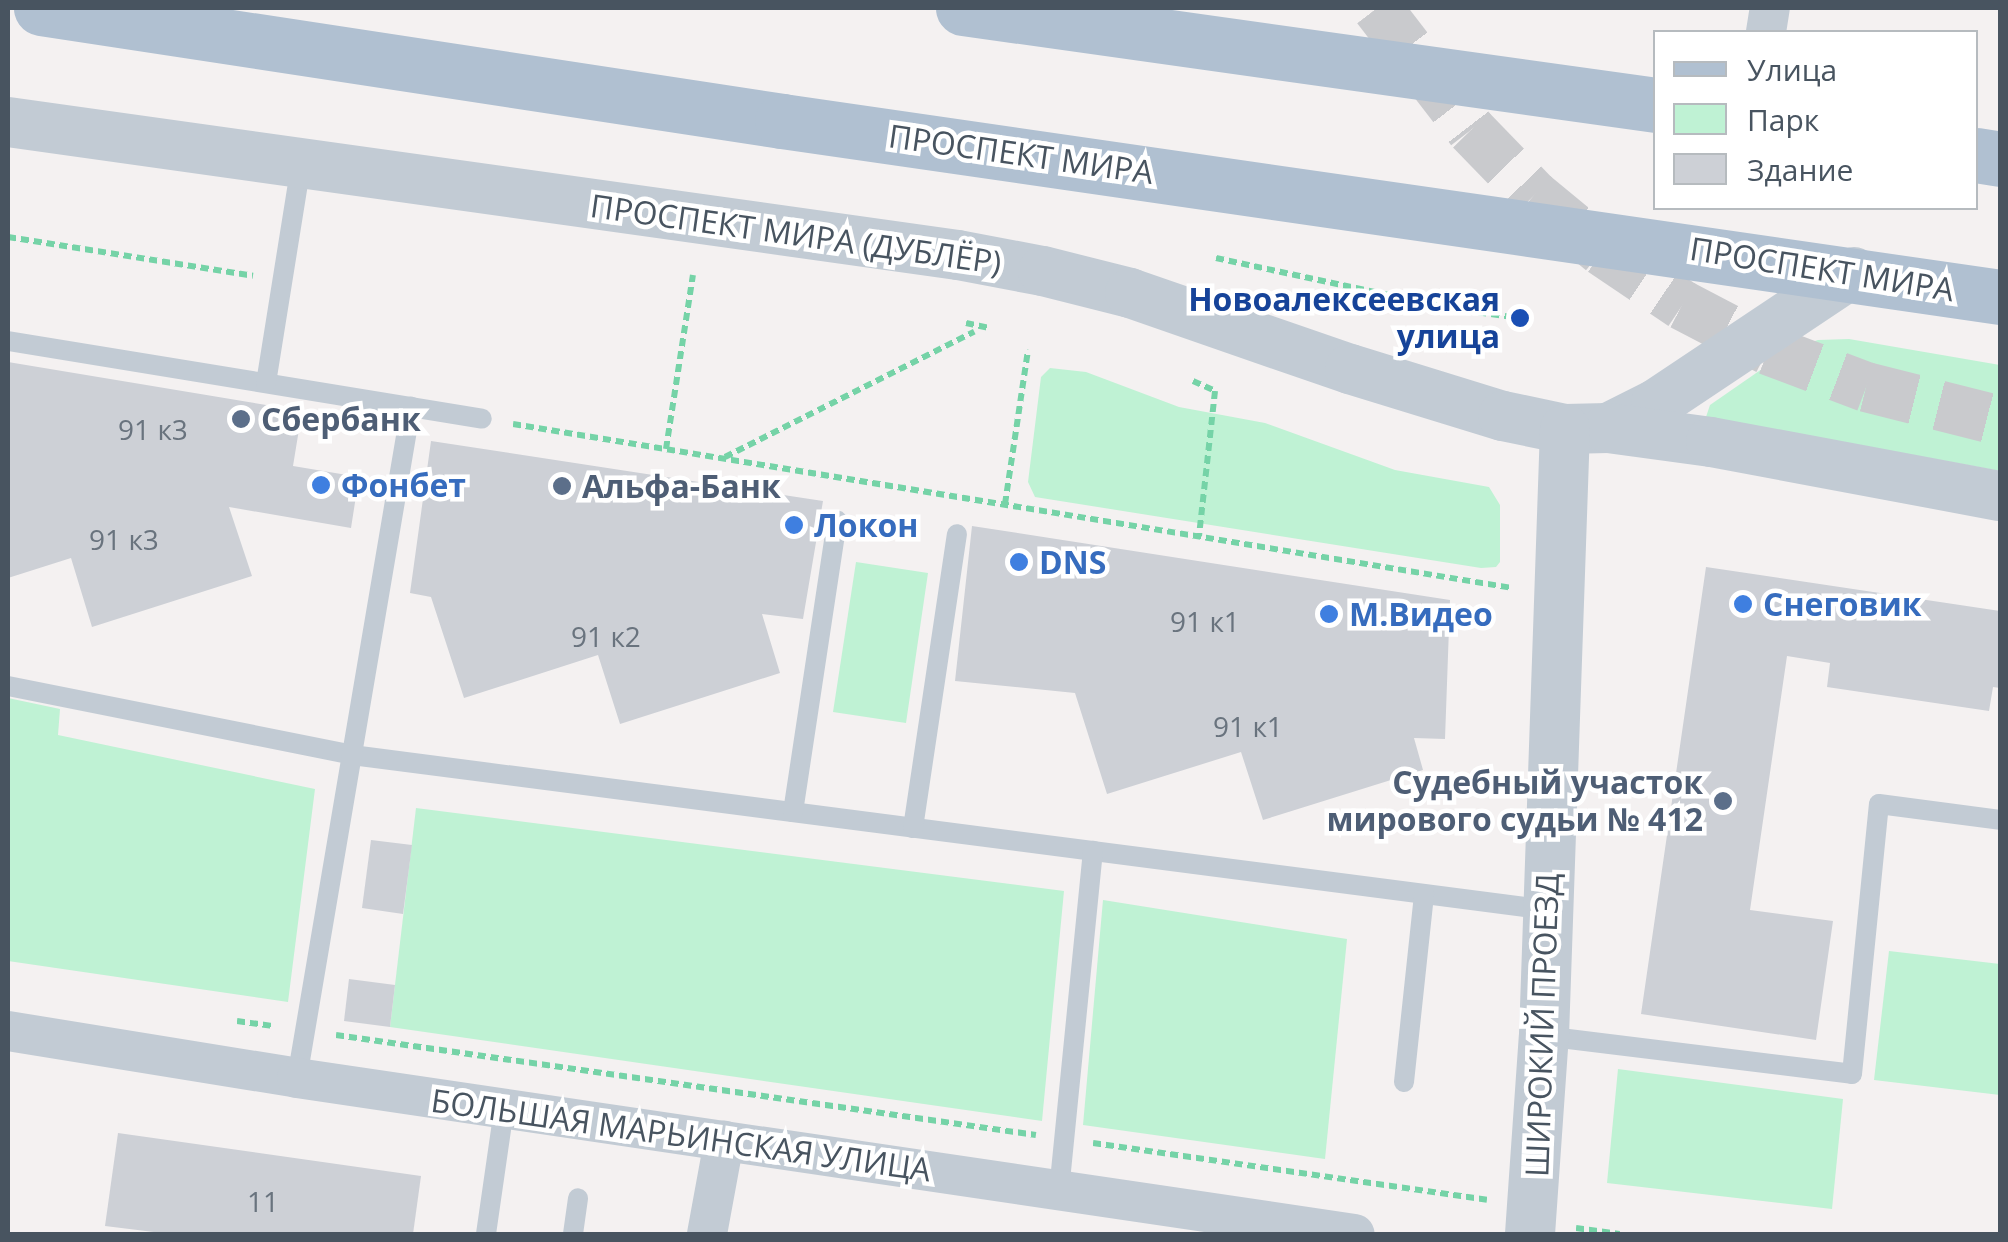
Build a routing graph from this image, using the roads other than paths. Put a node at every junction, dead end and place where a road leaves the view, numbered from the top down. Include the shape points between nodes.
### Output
1 (41, 8) edge
2 (963, 8) edge
3 (1653, 105) edge
4 (8, 122) edge
5 (300, 164) junction
6 (1854, 272) junction
7 (2000, 297) edge
8 (8, 341) edge
9 (266, 383) junction
10 (410, 407) junction
11 (482, 419) road end
12 (1587, 429) junction
13 (2000, 496) edge
14 (837, 520) dead end
15 (957, 534) dead end
16 (8, 686) edge
17 (352, 755) junction
18 (793, 812) junction
19 (2000, 820) edge
20 (913, 828) junction
21 (1093, 851) junction
22 (1424, 894) junction
23 (1548, 910) junction
24 (1544, 1036) junction
25 (9, 1038) edge
26 (297, 1078) junction
27 (1404, 1082) dead end
28 (504, 1109) junction
29 (724, 1142) junction
30 (1059, 1191) junction
31 (578, 1198) dead end
32 (1545, 1223) edge
33 (486, 1234) edge
34 (573, 1234) edge
35 (707, 1234) edge
36 (1355, 1234) edge

1 - 6 main road, ПРОСПЕКТ МИРА via 782,121
2 - 3 main road
4 - 5 street, ПРОСПЕКТ МИРА (ДУБЛЁР)
5 - 9 lane
5 - 12 street, ПРОСПЕКТ МИРА (ДУБЛЁР) via 1043,271 1130,293 1503,416
6 - 7 main road, ПРОСПЕКТ МИРА
6 - 12 street via 1656,404
8 - 9 lane
9 - 10 lane
10 - 11 lane
10 - 17 lane
12 - 13 street, ПРОСПЕКТ МИРА (ДУБЛЁР) via 1712,442
12 - 23 street, ШИРОКИЙ ПРОЕЗД
14 - 18 lane
15 - 20 lane
16 - 17 lane
17 - 18 lane
17 - 26 lane
18 - 20 lane
19 - 24 lane via 1879,804 1852,1074
20 - 21 lane
21 - 22 lane
21 - 30 lane
22 - 23 lane
22 - 27 lane
23 - 24 street, ШИРОКИЙ ПРОЕЗД
24 - 32 street, ШИРОКИЙ ПРОЕЗД
25 - 26 street, БОЛЬШАЯ МАРЬИНСКАЯ УЛИЦА
26 - 28 street, БОЛЬШАЯ МАРЬИНСКАЯ УЛИЦА
28 - 29 street, БОЛЬШАЯ МАРЬИНСКАЯ УЛИЦА
28 - 33 lane
29 - 30 street, БОЛЬШАЯ МАРЬИНСКАЯ УЛИЦА
29 - 35 street
30 - 36 street, БОЛЬШАЯ МАРЬИНСКАЯ УЛИЦА
31 - 34 lane

